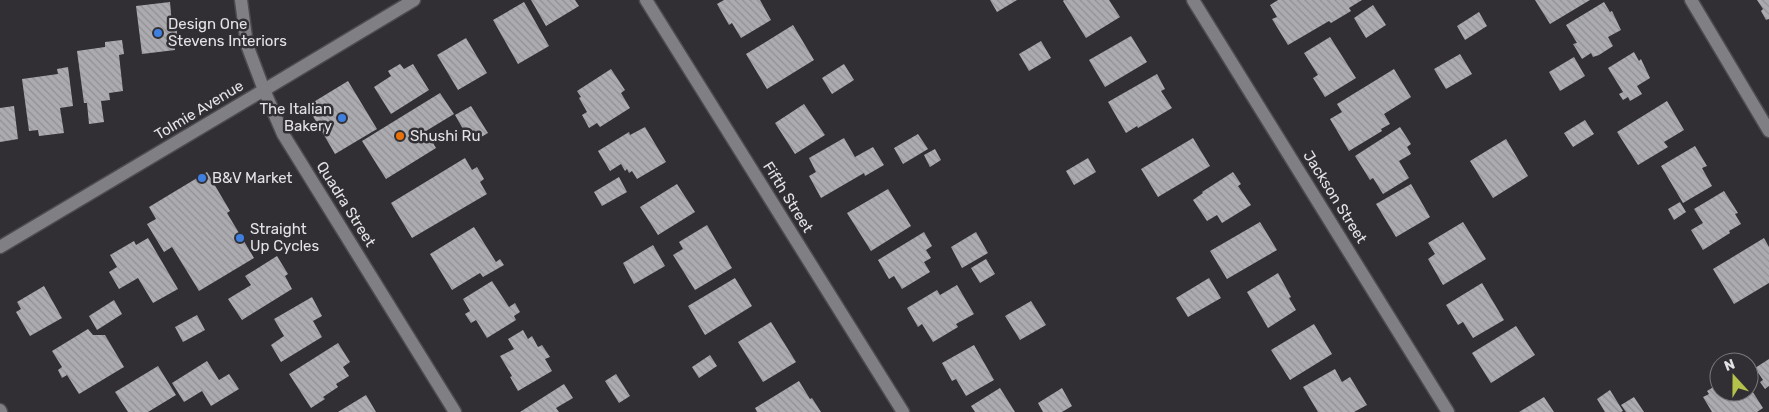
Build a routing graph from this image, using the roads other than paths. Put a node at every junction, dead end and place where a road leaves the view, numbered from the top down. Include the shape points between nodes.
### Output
1 (241, 0) edge
2 (414, 0) edge
3 (646, 0) edge
4 (1193, 0) edge
5 (1691, 0) edge
6 (264, 90) junction
7 (1769, 131) edge
8 (0, 247) edge
9 (456, 412) edge
10 (903, 412) edge
11 (1448, 412) edge

1 - 6 street, Quadra Street via 247,45
2 - 6 street, Tolmie Avenue
3 - 10 street, Fifth Street
4 - 11 street, Jackson Street
5 - 7 street
6 - 8 street, Tolmie Avenue
6 - 9 street, Quadra Street via 283,134

